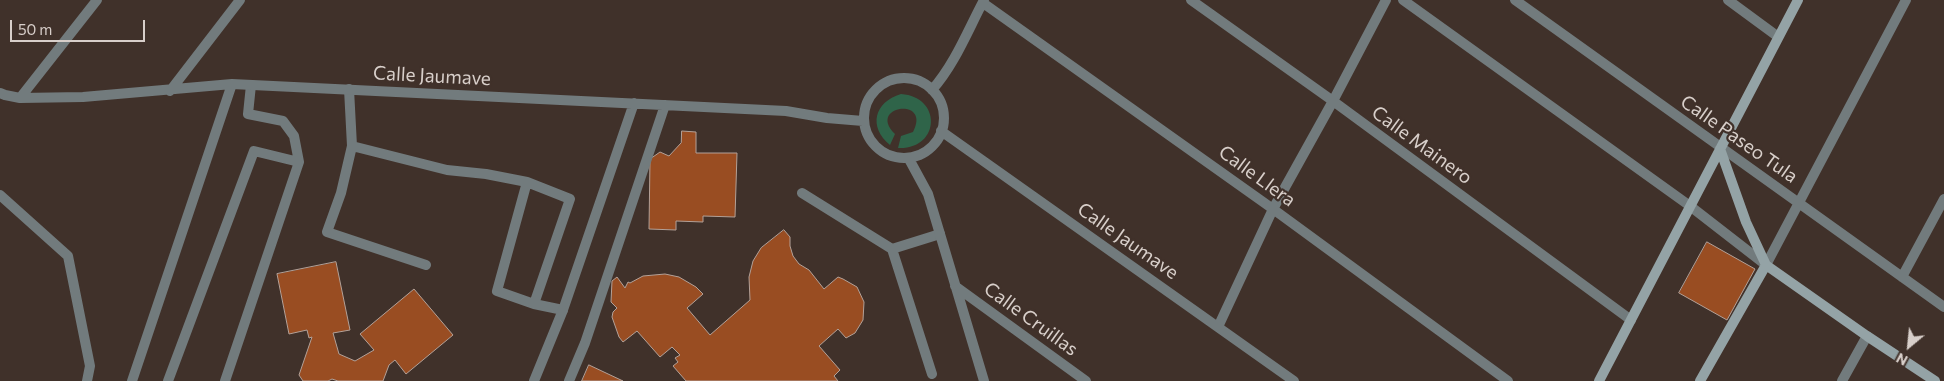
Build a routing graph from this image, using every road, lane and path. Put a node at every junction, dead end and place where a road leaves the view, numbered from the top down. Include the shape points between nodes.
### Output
1 (97, 0) edge
2 (240, 0) edge
3 (1191, 0) edge
4 (1386, 0) edge
5 (1403, 0) edge
6 (1515, 0) edge
7 (1728, 0) edge
8 (1798, 0) edge
9 (1906, 0) edge
10 (983, 1) edge
11 (1777, 36) junction
12 (232, 84) junction
13 (251, 85) junction
14 (349, 90) junction
15 (932, 90) junction
16 (170, 91) junction
17 (0, 93) edge
18 (20, 98) junction
19 (1334, 101) junction
20 (634, 104) junction
21 (664, 105) junction
22 (863, 121) junction
23 (941, 131) junction
24 (352, 146) junction
25 (1720, 149) junction
26 (908, 158) junction
27 (299, 162) junction
28 (527, 182) junction
29 (802, 193) dead end
30 (0, 195) edge
31 (1944, 199) edge
32 (1799, 203) junction
33 (1690, 206) junction
34 (1273, 209) junction
35 (940, 234) junction
36 (892, 248) junction
37 (426, 265) dead end
38 (1766, 265) junction
39 (1902, 277) junction
40 (955, 286) junction
41 (534, 304) junction
42 (1944, 307) edge
43 (563, 310) junction
44 (1631, 320) junction
45 (1218, 327) junction
46 (1867, 336) junction
47 (932, 374) dead end
48 (87, 381) edge
49 (132, 381) edge
50 (168, 381) edge
51 (225, 381) edge
52 (534, 381) edge
53 (569, 381) edge
54 (984, 381) edge
55 (1086, 381) edge
56 (1294, 381) edge
57 (1508, 381) edge
58 (1599, 381) edge
59 (1700, 381) edge
60 (1842, 381) edge
61 (1935, 381) edge

1 - 18 street
2 - 16 street
3 - 19 street, Calle Mainero
4 - 19 street
5 - 33 street
6 - 25 street, Calle Paseo Tula
7 - 11 street
8 - 11 main road
9 - 32 street
10 - 15 street
10 - 34 street, Calle Llera
11 - 25 main road
12 - 13 street, Calle Jaumave
12 - 16 street, Calle Jaumave
12 - 49 street
13 - 14 street, Calle Jaumave
13 - 27 street via 248,114 283,121 294,136
14 - 20 street, Calle Jaumave
14 - 24 street
15 - 22 street via 924,83 903,78 883,83 868,98
15 - 23 street via 942,107
16 - 18 street, Calle Jaumave
17 - 18 street, Calle Jaumave
19 - 34 street
19 - 44 street, Calle Mainero
20 - 21 street, Calle Jaumave
20 - 43 street
21 - 22 street, Calle Jaumave via 786,111
21 - 53 street via 585,343
22 - 26 street via 868,138 883,153
23 - 26 street via 924,153
23 - 45 street, Calle Jaumave
24 - 28 street via 447,170
24 - 37 street via 341,193 327,232
25 - 32 street, Calle Paseo Tula
25 - 33 main road
25 - 38 main road via 1746,222
26 - 35 street via 926,189
27 - 50 street via 254,151
27 - 51 street
28 - 41 street via 497,291
28 - 41 street via 570,199
29 - 36 street
30 - 48 street via 68,256 90,366
31 - 39 street
32 - 38 street
32 - 39 street, Calle Paseo Tula
33 - 38 street
33 - 44 main road
34 - 45 street
34 - 57 street, Calle Llera
35 - 36 street
35 - 40 street
36 - 47 street
38 - 46 main road
38 - 59 main road
39 - 42 street, Calle Paseo Tula
40 - 54 street
40 - 55 street, Calle Cruillas
41 - 43 street
43 - 52 street
44 - 58 main road
45 - 56 street, Calle Jaumave
46 - 60 street
46 - 61 main road

